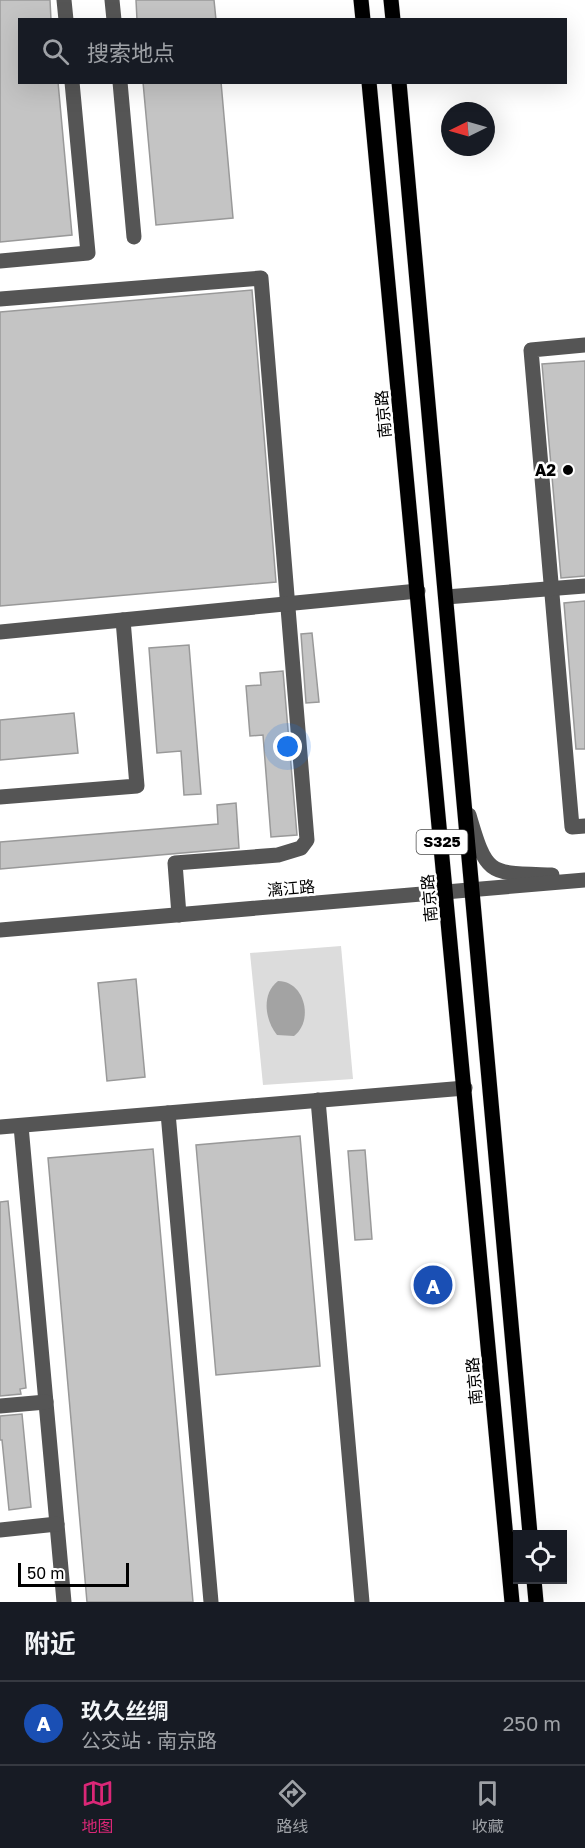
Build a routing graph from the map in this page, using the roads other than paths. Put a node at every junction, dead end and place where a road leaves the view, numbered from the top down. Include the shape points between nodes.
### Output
1 (64, 0) edge
2 (112, 0) edge
3 (361, 0) edge
4 (391, 0) edge
5 (66, 18) edge
6 (114, 18) edge
7 (363, 18) edge
8 (393, 18) edge
9 (72, 84) edge
10 (120, 84) edge
11 (369, 84) edge
12 (399, 84) edge
13 (134, 237) dead end
14 (0, 261) edge
15 (0, 299) edge
16 (585, 345) edge
17 (585, 586) edge
18 (552, 589) junction
19 (418, 591) junction
20 (446, 597) junction
21 (288, 604) junction
22 (123, 620) junction
23 (0, 632) edge
24 (0, 796) edge
25 (465, 803) junction
26 (585, 826) edge
27 (585, 878) edge
28 (473, 891) junction
29 (447, 893) junction
30 (179, 915) junction
31 (0, 930) edge
32 (465, 1088) junction
33 (318, 1100) junction
34 (168, 1113) junction
35 (21, 1126) junction
36 (0, 1127) edge
37 (46, 1402) junction
38 (0, 1406) edge
39 (57, 1524) junction
40 (0, 1530) edge
41 (530, 1530) edge
42 (534, 1584) edge
43 (64, 1602) edge
44 (211, 1602) edge
45 (362, 1602) edge
46 (512, 1602) edge
47 (536, 1602) edge

1 - 5 street
2 - 6 street
3 - 7 main road
4 - 8 main road
9 - 14 street via 88,253
10 - 13 street
11 - 19 main road, 南京路 / S325
12 - 20 main road, S325
15 - 21 street via 261,278
16 - 18 street via 531,350
17 - 18 street
18 - 20 street
18 - 26 street via 572,826
19 - 21 street
19 - 29 main road, 南京路 / S325
20 - 25 main road, S325
21 - 22 street
21 - 30 street via 307,840 301,848 278,855 175,863
22 - 23 street
22 - 24 street via 137,786
25 - 27 street via 480,855 488,865 501,872
25 - 28 main road, S325
27 - 28 street, 漓江路
28 - 29 street, 漓江路
28 - 41 main road, S325
29 - 30 street, 漓江路
29 - 32 main road, 南京路 / S325
30 - 31 street, 漓江路
32 - 33 street
32 - 46 main road, 南京路 / S325
33 - 34 street
33 - 45 street
34 - 35 street
34 - 44 street
35 - 36 street
35 - 37 street
37 - 38 street
37 - 39 street
39 - 40 street
39 - 43 street
42 - 47 main road

